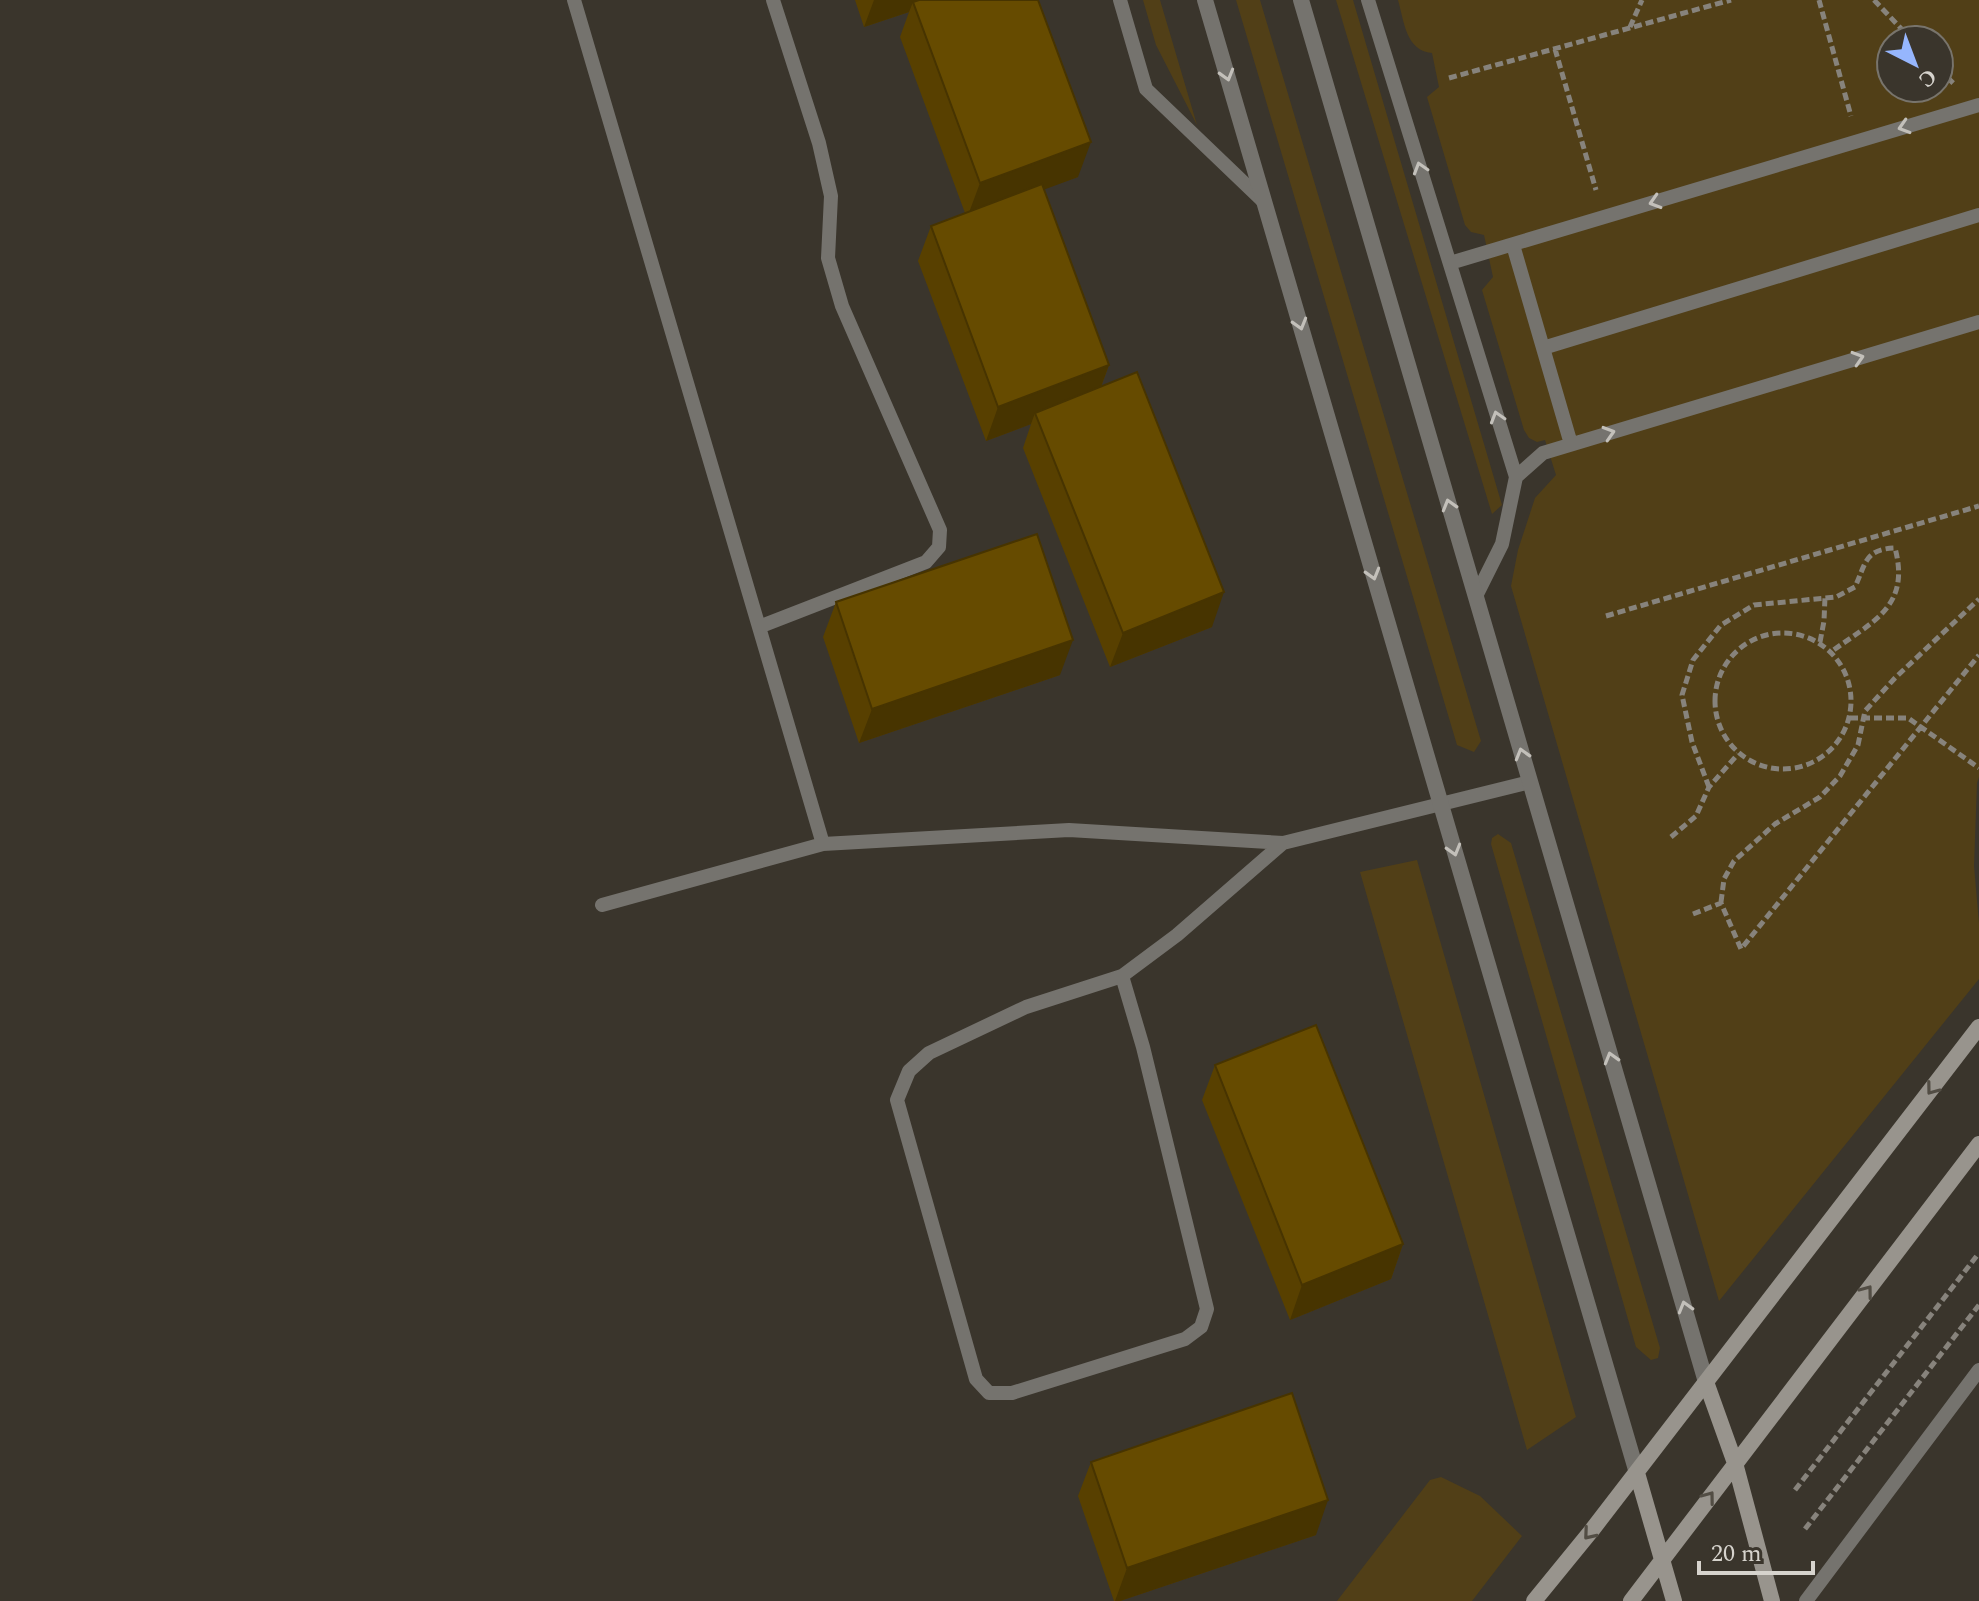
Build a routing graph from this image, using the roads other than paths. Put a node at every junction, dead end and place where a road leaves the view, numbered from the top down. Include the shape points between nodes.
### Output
1 (574, 0) edge
2 (773, 0) edge
3 (1120, 0) edge
4 (1205, 0) edge
5 (1301, 0) edge
6 (1368, 0) edge
7 (1979, 105) edge
8 (1265, 203) junction
9 (1979, 215) edge
10 (1513, 245) junction
11 (1450, 263) junction
12 (1979, 322) edge
13 (1543, 348) junction
14 (1571, 444) junction
15 (1516, 477) junction
16 (1476, 596) junction
17 (759, 627) junction
18 (1530, 782) junction
19 (1441, 804) junction
20 (1283, 843) junction
21 (823, 844) junction
22 (602, 905) dead end
23 (1122, 976) junction
24 (1979, 1027) edge
25 (1979, 1144) edge
26 (1979, 1370) edge
27 (1706, 1382) junction
28 (1735, 1463) junction
29 (1637, 1473) junction
30 (1661, 1559) junction
31 (1534, 1601) edge
32 (1631, 1601) edge
33 (1674, 1601) edge
34 (1772, 1601) edge
35 (1806, 1601) edge

1 - 17 lane
2 - 17 lane via 831,196 828,258 842,306 940,530 939,547 926,562
3 - 8 lane via 1146,89
4 -> 8 street
16 -> 5 street
11 -> 6 lane
7 -> 10 lane
8 -> 19 street
9 - 13 lane
10 - 11 lane
10 - 13 lane
15 -> 11 lane
14 -> 12 lane
13 - 14 lane
14 - 15 lane via 1543,453
15 - 16 lane via 1502,544
18 -> 16 street
17 - 21 lane
18 - 19 lane
27 -> 18 street
19 - 20 lane
19 -> 29 street
20 - 21 lane via 1069,830
20 - 23 lane
21 - 22 lane
23 - 23 lane via 1026,1007 929,1053 909,1071 897,1100 976,1379 989,1393 1012,1393 1185,1339 1201,1327 1207,1309
24 -> 27 main road
28 -> 25 main road
26 - 35 lane
27 - 28 main road
27 - 29 main road
30 -> 28 main road
28 - 34 main road
29 - 30 main road
29 -> 31 main road
30 - 32 main road
30 - 33 main road

